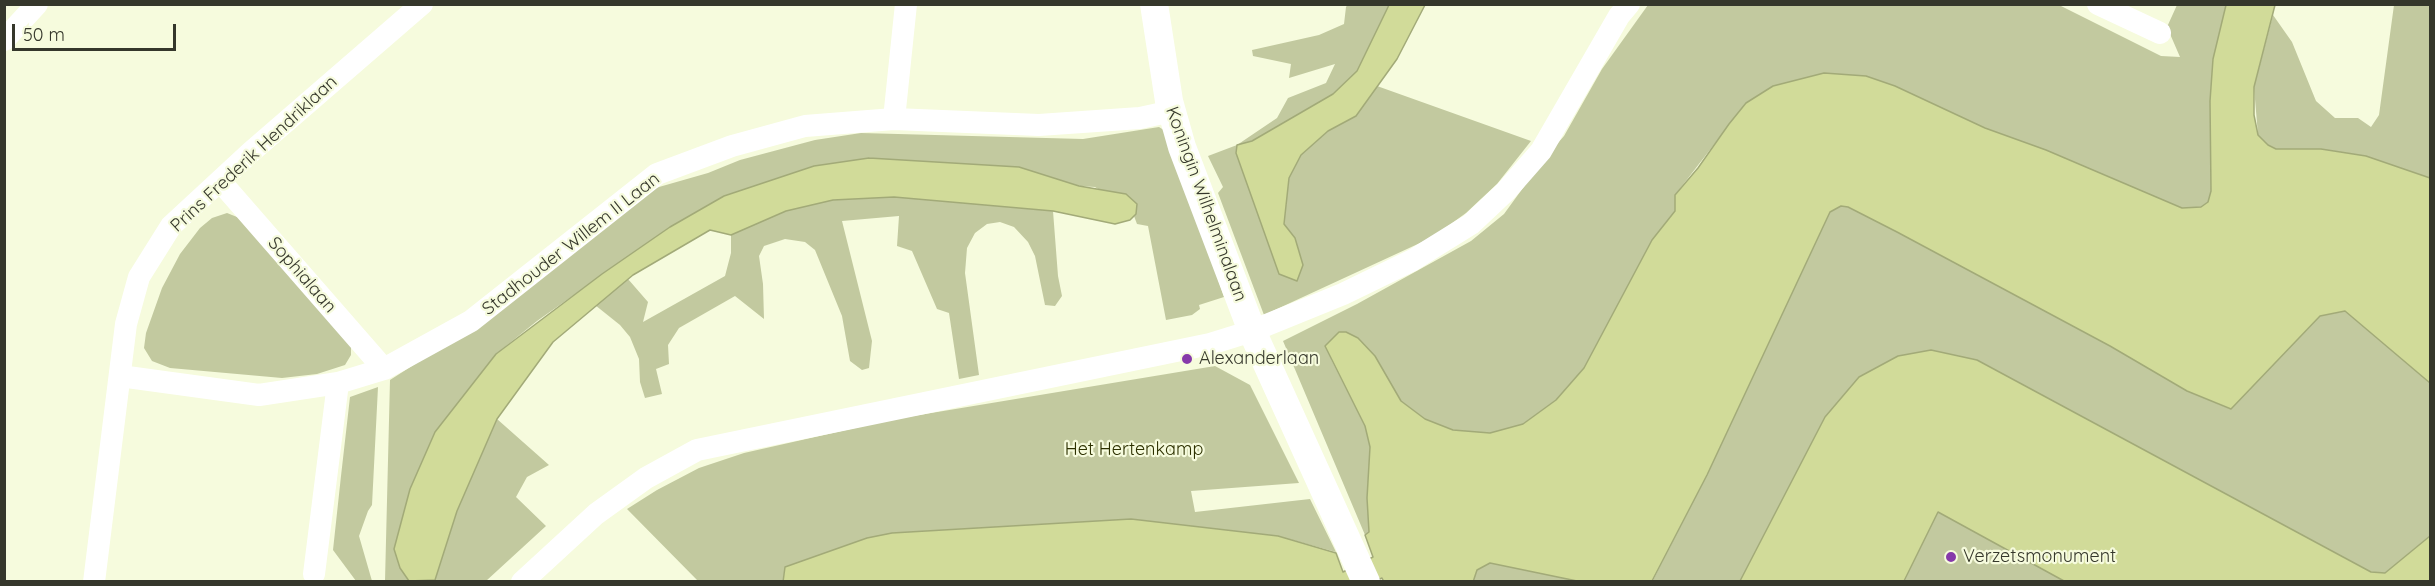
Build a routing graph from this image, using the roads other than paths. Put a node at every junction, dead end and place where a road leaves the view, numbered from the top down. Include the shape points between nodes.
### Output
1 (37, 4) edge
2 (422, 4) edge
3 (906, 4) edge
4 (1154, 4) edge
5 (1629, 4) edge
6 (2098, 4) edge
7 (2160, 33) dead end
8 (4, 40) edge
9 (1172, 111) junction
10 (894, 119) junction
11 (220, 181) junction
12 (1252, 331) junction
13 (384, 369) junction
14 (120, 376) junction
15 (338, 383) junction
16 (1362, 573) edge
17 (314, 574) dead end
18 (94, 582) edge
19 (522, 582) edge

1 - 8 street
2 - 11 street, Prins Frederik Hendriklaan
3 - 10 street
4 - 9 street, Koningin Wilhelminalaan
5 - 12 street via 1541,151 1471,224 1413,260
6 - 7 street
9 - 10 street, Stadhouder Willem II Laan via 1140,118 1039,125
9 - 12 street, Koningin Wilhelminalaan
10 - 13 street, Stadhouder Willem II Laan via 805,126 732,146 657,174 471,321
11 - 13 street, Sophialaan
11 - 14 street, Prins Frederik Hendriklaan via 171,226 139,277 126,324
12 - 16 street, Koningin Wilhelminalaan
12 - 19 street via 1210,344 697,450 646,478 596,514
13 - 15 street, Stadhouder Willem II Laan
14 - 15 street, Stadhouder Willem II Laan via 259,395
14 - 18 street, Prins Frederik Hendriklaan
15 - 17 street

